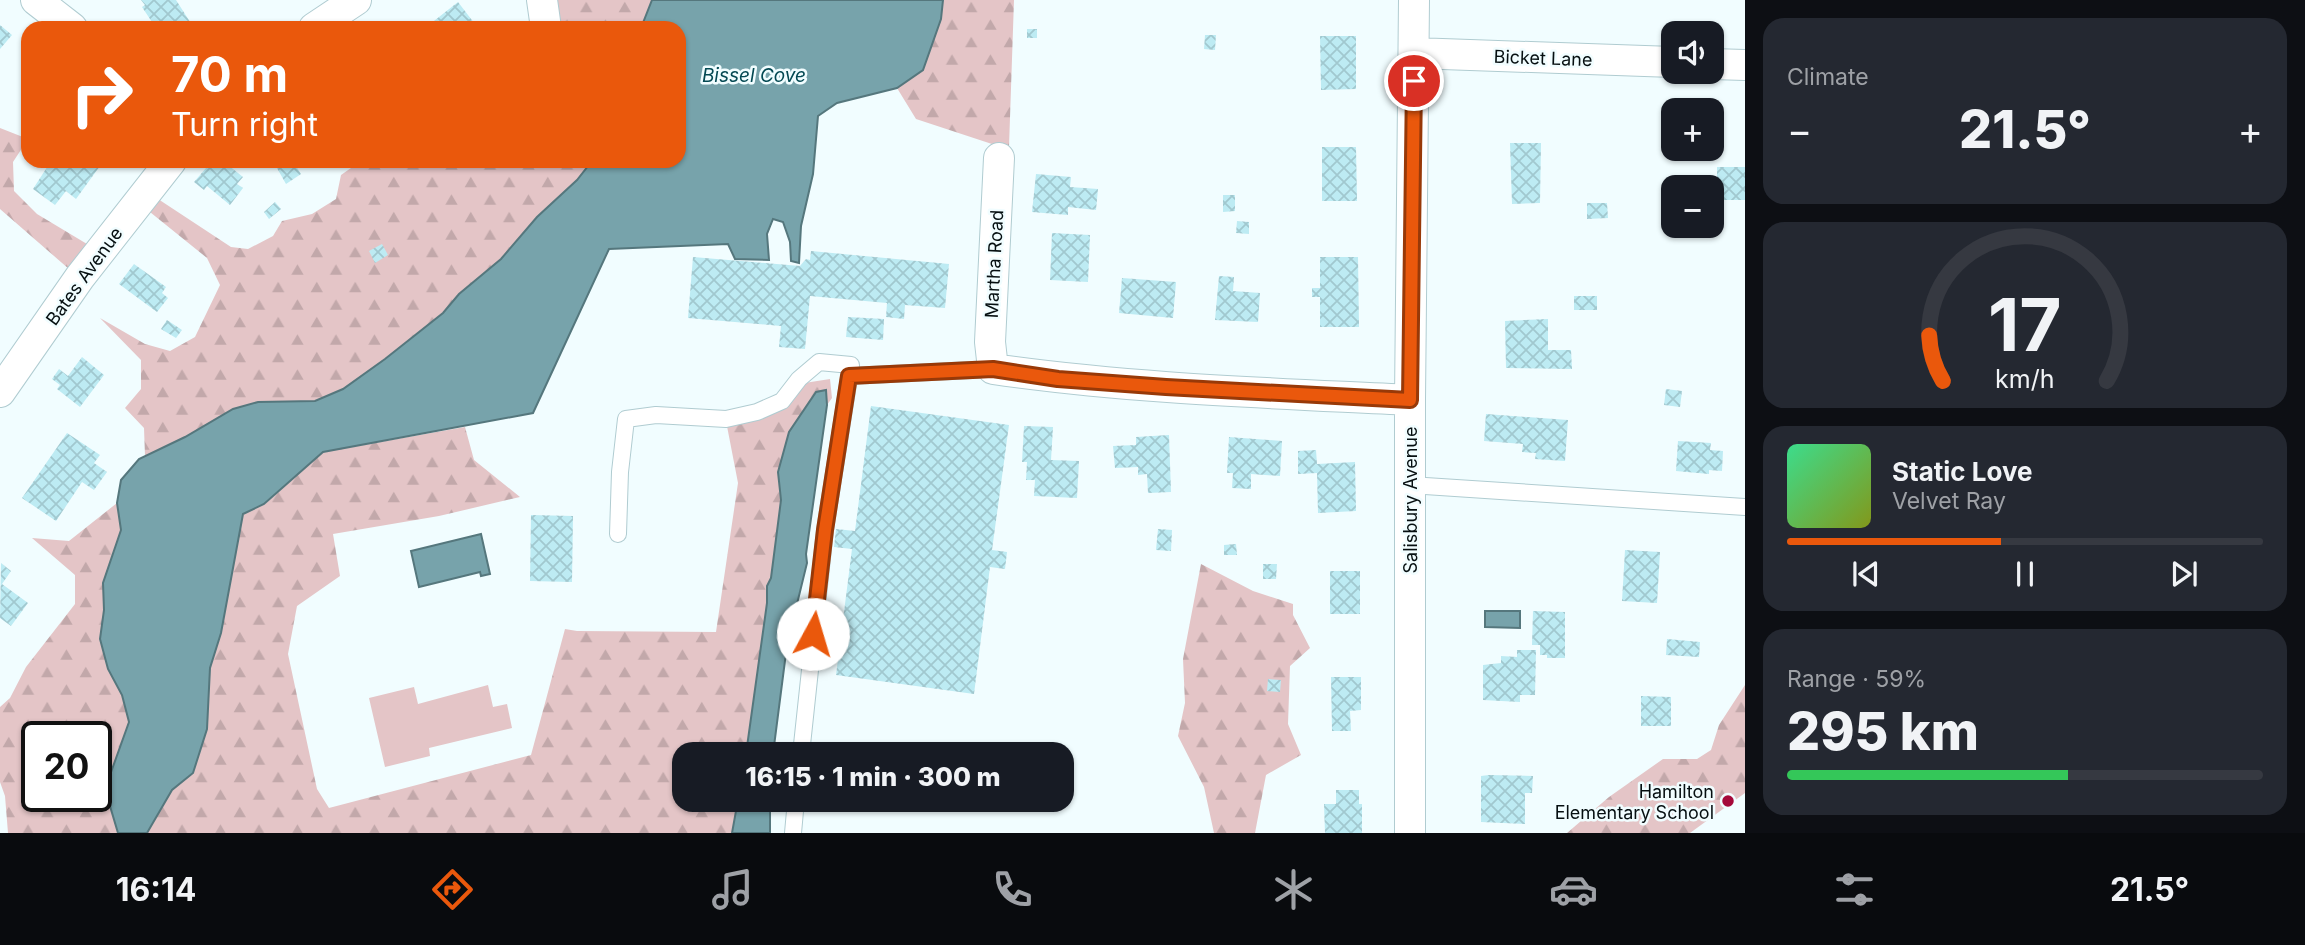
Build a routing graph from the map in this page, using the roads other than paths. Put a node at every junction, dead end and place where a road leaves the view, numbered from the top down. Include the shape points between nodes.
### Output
1 (36, 0) edge
2 (356, 0) edge
3 (542, 0) edge
4 (1414, 0) edge
5 (63, 21) edge
6 (324, 21) edge
7 (545, 21) edge
8 (1414, 53) junction
9 (1661, 62) edge
10 (1724, 64) edge
11 (1745, 65) edge
12 (999, 158) dead end
13 (166, 168) edge
14 (993, 369) junction
15 (849, 376) junction
16 (0, 393) edge
17 (1410, 400) junction
18 (1410, 485) junction
19 (1745, 507) edge
20 (618, 534) dead end
21 (801, 742) edge
22 (795, 812) edge
23 (793, 833) edge
24 (1410, 833) edge

1 - 5 street
2 - 6 street
3 - 7 street
4 - 8 street, Salisbury Avenue
8 - 9 street, Bicket Lane
8 - 17 street, Salisbury Avenue
10 - 11 street
12 - 14 street, Martha Road via 990,342
13 - 16 street, Bates Avenue via 80,277
14 - 15 lane
14 - 17 street via 1058,379
15 - 20 lane via 850,365 819,362 782,401 757,412 726,419 656,415 626,419
15 - 21 lane via 825,530
17 - 18 street, Salisbury Avenue
18 - 19 lane
18 - 24 street, Salisbury Avenue
22 - 23 lane

